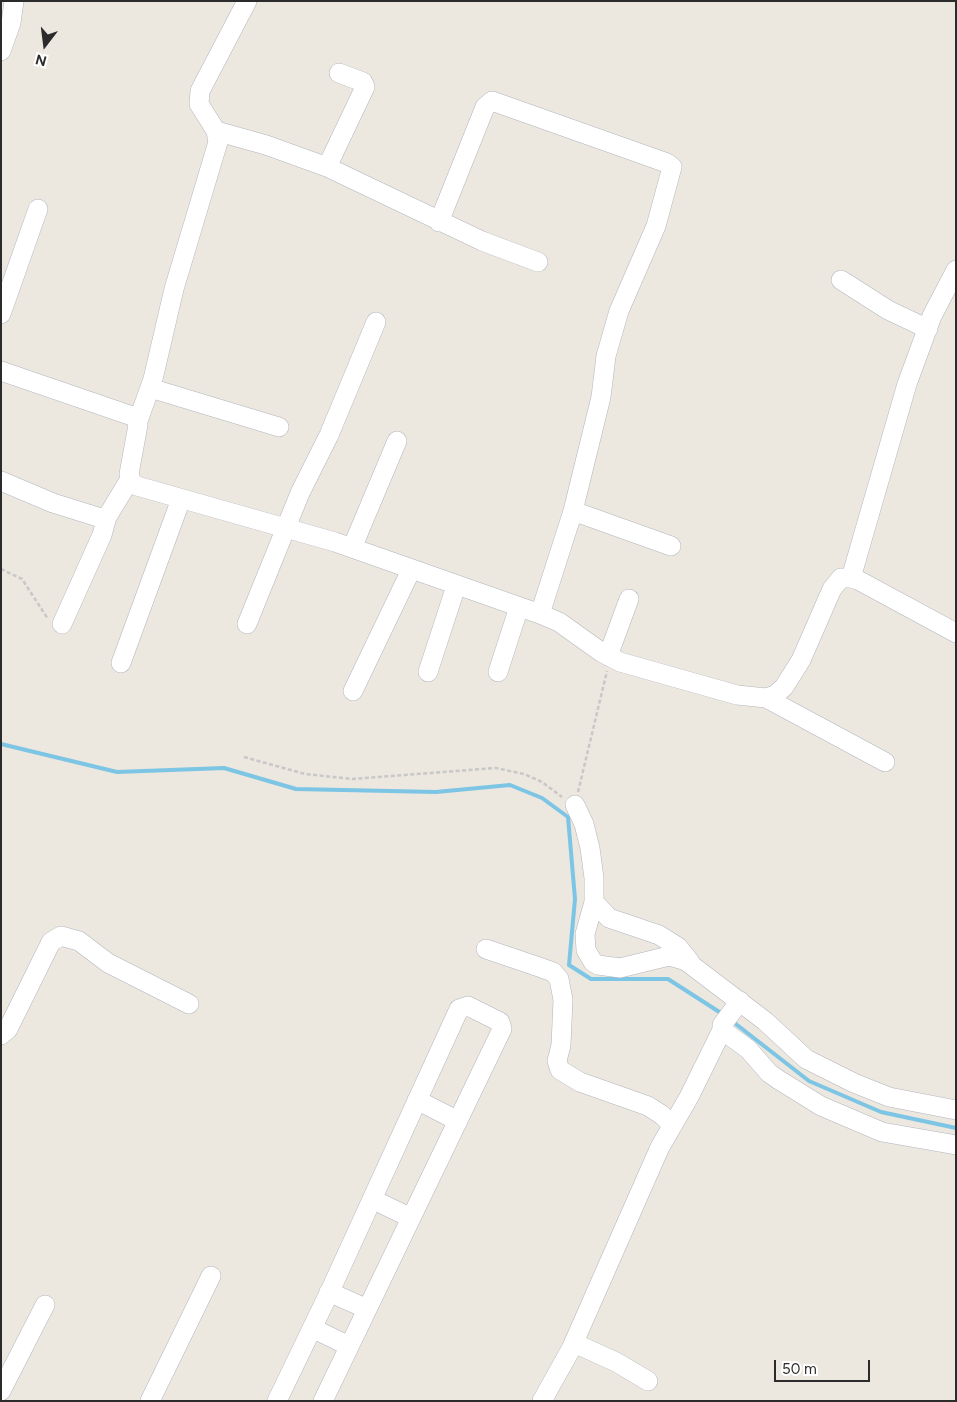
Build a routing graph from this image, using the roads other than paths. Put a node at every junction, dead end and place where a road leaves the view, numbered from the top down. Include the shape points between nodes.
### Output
1 (14, 1) edge
2 (247, 1) edge
3 (1, 51) edge
4 (339, 73) dead end
5 (216, 130) junction
6 (327, 167) junction
7 (38, 209) dead end
8 (439, 222) junction
9 (538, 262) dead end
10 (956, 270) edge
11 (841, 280) dead end
12 (1, 314) edge
13 (376, 322) dead end
14 (928, 329) junction
15 (1, 371) edge
16 (150, 388) junction
17 (138, 421) junction
18 (279, 427) dead end
19 (397, 441) dead end
20 (130, 479) junction
21 (1, 481) edge
22 (181, 498) junction
23 (573, 511) junction
24 (108, 517) junction
25 (287, 528) junction
26 (670, 546) dead end
27 (352, 548) junction
28 (411, 570) junction
29 (851, 578) junction
30 (456, 586) junction
31 (629, 599) dead end
32 (519, 607) junction
33 (540, 614) junction
34 (62, 624) road end
35 (247, 624) dead end
36 (956, 633) edge
37 (609, 657) junction
38 (121, 663) dead end
39 (428, 672) dead end
40 (498, 672) dead end
41 (353, 691) dead end
42 (766, 698) junction
43 (885, 762) dead end
44 (575, 805) road end
45 (594, 902) junction
46 (486, 949) dead end
47 (693, 967) junction
48 (738, 1003) junction
49 (190, 1004) dead end
50 (722, 1027) junction
51 (1, 1035) edge
52 (417, 1100) junction
53 (956, 1110) edge
54 (458, 1121) junction
55 (672, 1125) junction
56 (956, 1145) edge
57 (372, 1199) junction
58 (411, 1218) junction
59 (211, 1276) dead end
60 (330, 1292) junction
61 (45, 1305) dead end
62 (367, 1309) junction
63 (312, 1328) junction
64 (574, 1343) junction
65 (349, 1346) junction
66 (648, 1381) dead end
67 (1, 1391) edge
68 (150, 1401) edge
69 (276, 1401) edge
70 (323, 1401) edge
71 (542, 1401) edge

1 - 3 street via 11,23
2 - 5 street via 200,91 199,104
4 - 6 street via 363,82 365,87
5 - 6 street
5 - 16 street via 217,147 174,289
6 - 8 street
7 - 12 street
8 - 9 street
8 - 23 street via 485,108 492,101 672,167 656,226 627,287 611,338 604,363 602,397
10 - 14 street
11 - 14 street via 888,310
13 - 25 street
14 - 29 street via 901,401
15 - 17 street via 124,412
16 - 17 street
16 - 18 street
17 - 20 street
19 - 27 street
20 - 22 street via 137,486
20 - 24 street
21 - 24 street via 93,516
22 - 25 street
22 - 38 street
23 - 26 street
23 - 33 street
24 - 34 street
25 - 27 street
25 - 35 street
27 - 28 street
28 - 30 street
28 - 41 street
29 - 36 street
29 - 42 street via 837,582 793,674 775,695
30 - 32 street
30 - 39 street
31 - 37 street
32 - 33 street
32 - 40 street
33 - 37 street via 560,622
37 - 42 street via 737,695
42 - 43 street
44 - 45 street via 590,848
45 - 47 street via 609,918 659,935 678,947
45 - 47 street via 585,934 586,950 598,966 620,968 669,956 686,961
46 - 55 street via 553,972 559,979 562,1009 557,1061 560,1070 580,1082 648,1106
47 - 48 street
48 - 50 street
48 - 53 street via 766,1021 795,1050 821,1067 889,1097
49 - 51 street via 108,963 79,941 61,936 47,948 8,1029
50 - 55 street via 690,1097
50 - 56 street via 769,1073 820,1106 889,1134
52 - 54 street
52 - 54 street via 459,1009 468,1006 500,1022 502,1029
52 - 57 street
54 - 58 street
55 - 64 street
57 - 58 street
57 - 60 street
58 - 62 street
59 - 68 street
60 - 62 street
60 - 63 street
61 - 67 street
62 - 65 street
63 - 65 street
63 - 69 street
64 - 66 street
64 - 71 street
65 - 70 street

